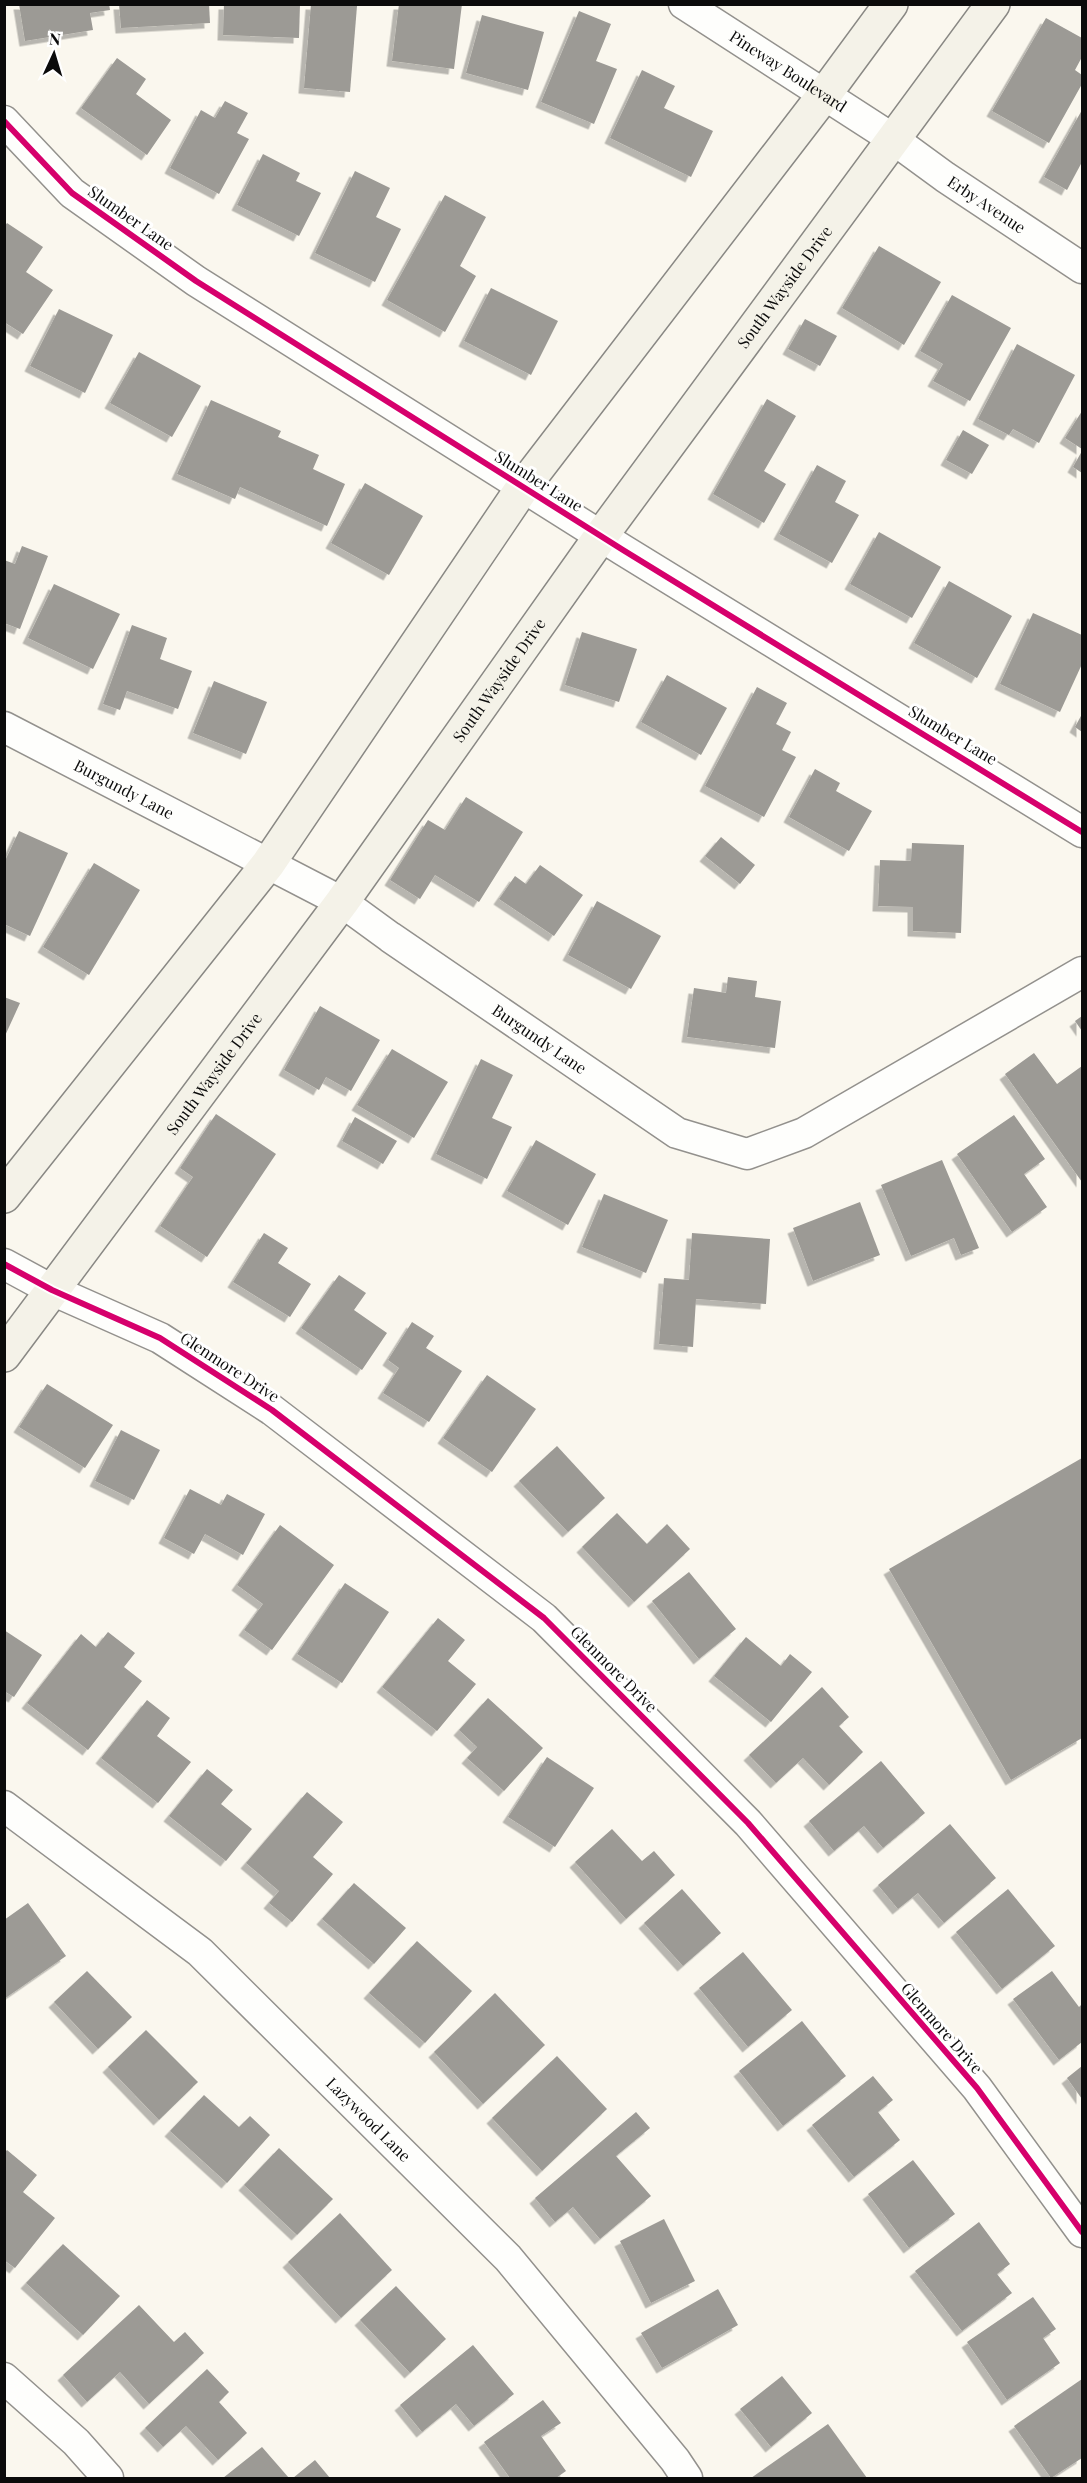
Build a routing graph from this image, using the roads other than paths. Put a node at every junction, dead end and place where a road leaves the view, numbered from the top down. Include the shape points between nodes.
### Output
1 (684, 4) edge
2 (891, 4) edge
3 (993, 4) edge
4 (824, 95) junction
5 (4, 121) edge
6 (893, 139) junction
7 (1083, 268) edge
8 (523, 487) junction
9 (601, 536) junction
10 (4, 727) edge
11 (1083, 832) edge
12 (268, 864) junction
13 (342, 902) junction
14 (1083, 972) edge
15 (4, 1196) edge
16 (4, 1264) edge
17 (52, 1290) junction
18 (4, 1355) edge
19 (4, 1806) edge
20 (1083, 2232) edge
21 (4, 2378) edge
22 (108, 2478) edge
23 (687, 2478) edge

1 - 4 street, Pineway Boulevard
2 - 4 main road
3 - 6 main road, South Wayside Drive
4 - 6 street, Pineway Boulevard
4 - 8 main road
5 - 8 street, Slumber Lane via 72,193 196,280
6 - 7 street, Erby Avenue
6 - 9 main road, South Wayside Drive
8 - 9 street, Slumber Lane
8 - 12 main road
9 - 11 street, Slumber Lane
9 - 13 main road, South Wayside Drive
10 - 12 street, Burgundy Lane
12 - 13 street, Burgundy Lane
12 - 15 main road
13 - 14 street, Burgundy Lane via 677,1133 747,1154 804,1133
13 - 17 main road, South Wayside Drive
16 - 17 street, Glenmore Drive
17 - 18 main road, South Wayside Drive
17 - 20 street, Glenmore Drive via 160,1338 272,1410 544,1618 748,1823 977,2088
19 - 23 street, Lazywood Lane via 200,1952 508,2258
21 - 22 street via 76,2442

